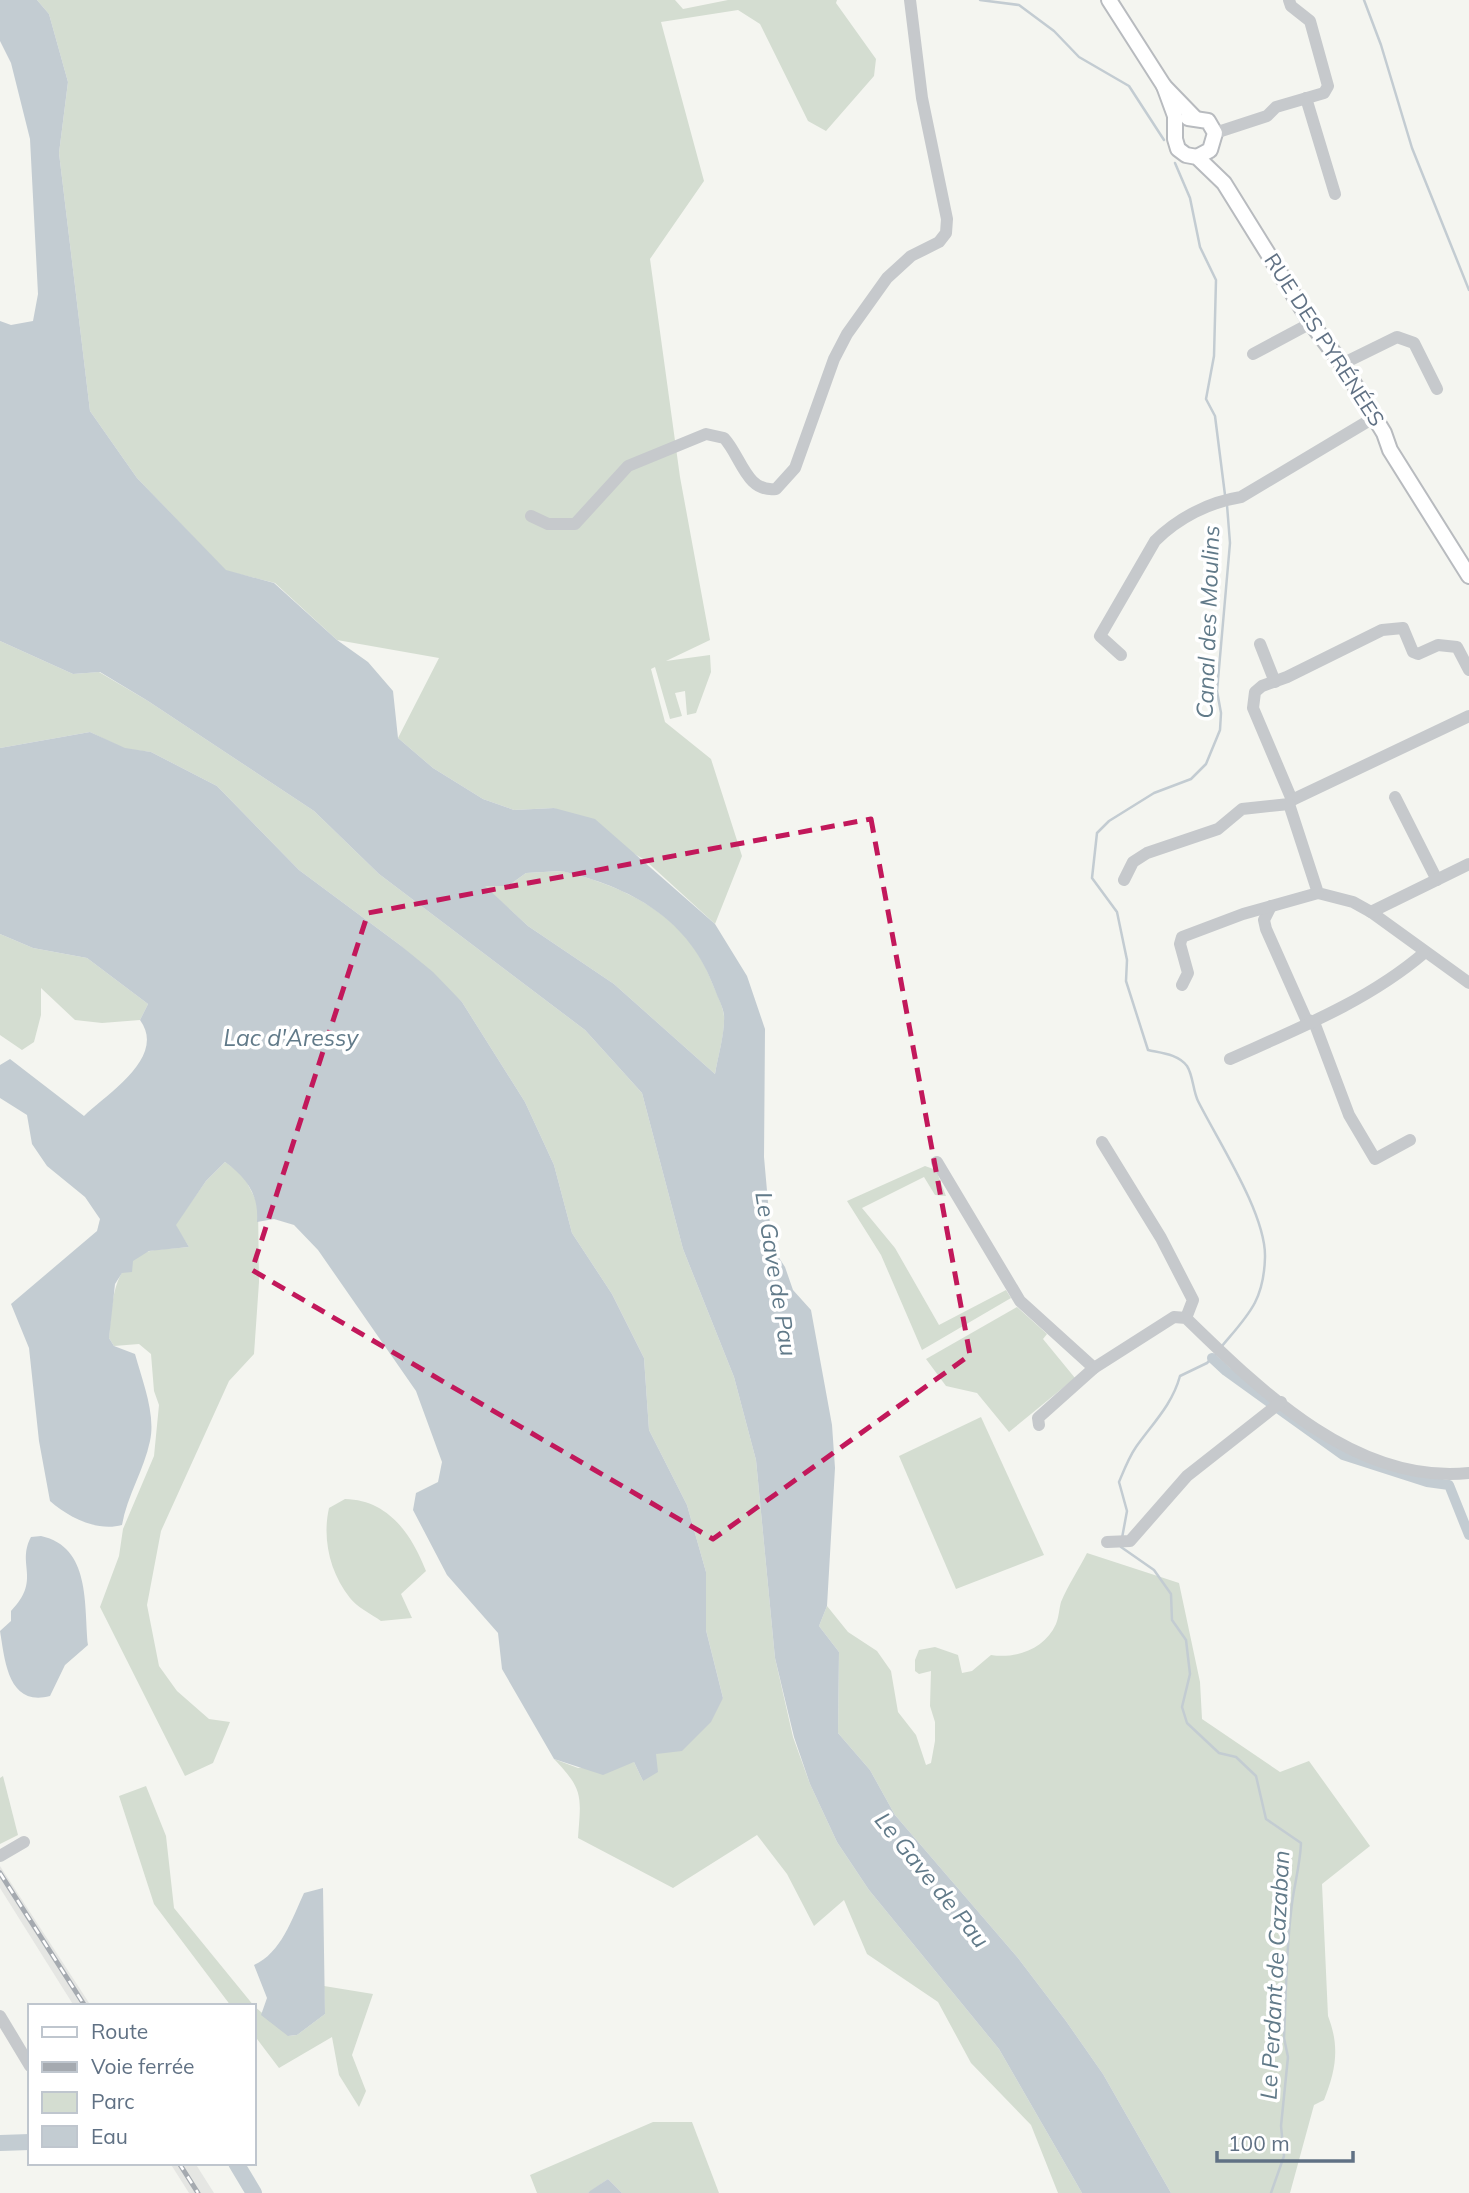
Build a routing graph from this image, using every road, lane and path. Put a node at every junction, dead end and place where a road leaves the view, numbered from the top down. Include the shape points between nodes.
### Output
1 (910, 0) edge
2 (1109, 0) edge
3 (1289, 0) edge
4 (1164, 86) junction
5 (1306, 98) junction
6 (1194, 117) junction
7 (1177, 128) junction
8 (1214, 139) junction
9 (1197, 157) junction
10 (1224, 183) junction
11 (1335, 194) dead end
12 (1311, 323) junction
13 (1253, 354) dead end
14 (1342, 364) junction
15 (1437, 389) dead end
16 (1374, 417) junction
17 (531, 516) dead end
18 (1469, 576) edge
19 (1260, 644) dead end
20 (1121, 655) dead end
21 (1469, 670) edge
22 (1275, 682) junction
23 (1469, 716) edge
24 (1395, 797) dead end
25 (1291, 802) junction
26 (1469, 864) edge
27 (1124, 880) dead end
28 (1437, 880) junction
29 (1318, 893) junction
30 (1271, 906) junction
31 (1371, 912) junction
32 (1246, 913) junction
33 (1265, 924) junction
34 (1424, 953) junction
35 (1469, 983) edge
36 (1182, 985) dead end
37 (1314, 1022) junction
38 (1230, 1059) dead end
39 (1409, 1140) dead end
40 (1102, 1142) dead end
41 (937, 1162) dead end
42 (1186, 1318) junction
43 (1094, 1368) junction
44 (1276, 1406) junction
45 (1039, 1425) dead end
46 (1469, 1473) edge
47 (1118, 1541) dead end
48 (24, 1842) dead end
49 (0, 1857) edge
50 (0, 2016) edge
51 (28, 2063) edge

1 - 17 street via 946,233 887,278 847,334 786,482 768,490 748,477 724,438 712,433 628,466 575,524 548,524
2 - 4 main road, RUE DES PYRÉNÉES
3 - 5 street via 1310,21 1328,86 1324,93
4 - 6 main road, RUE DES PYRÉNÉES
4 - 7 main road, RUE DES PYRÉNÉES
5 - 8 street
5 - 11 street
6 - 7 main road
6 - 8 main road via 1208,121
7 - 9 main road, RUE DES PYRÉNÉES via 1178,149
8 - 9 main road via 1207,154
8 - 10 main road, RUE DES PYRÉNÉES
9 - 10 main road, RUE DES PYRÉNÉES
10 - 12 main road, RUE DES PYRÉNÉES
12 - 13 street
12 - 14 main road, RUE DES PYRÉNÉES
14 - 15 street via 1397,337 1407,338
14 - 16 main road, RUE DES PYRÉNÉES
16 - 18 main road, RUE DES PYRÉNÉES
16 - 20 street via 1241,497 1216,500 1166,530 1155,541 1100,636
19 - 22 street
21 - 22 street via 1457,647 1438,645 1418,654 1403,628 1395,627
22 - 25 street via 1255,692 1253,708
23 - 25 street
24 - 28 street
25 - 27 street via 1242,809 1218,829 1147,853 1133,862
25 - 29 street
26 - 28 street
28 - 31 street
29 - 30 street
29 - 31 street
30 - 32 street
30 - 33 street
31 - 34 street
32 - 33 street
32 - 36 street via 1182,937 1188,973
33 - 37 street via 1306,1019
34 - 35 street
34 - 37 street via 1403,971
37 - 38 street
37 - 39 street via 1349,1115 1375,1159
40 - 42 street via 1193,1300
41 - 43 street via 1020,1301
42 - 43 street via 1174,1317
42 - 44 street
43 - 45 street via 1038,1418
44 - 46 street via 1345,1448 1412,1471 1439,1476
44 - 47 street via 1187,1476
48 - 49 street
50 - 51 street

